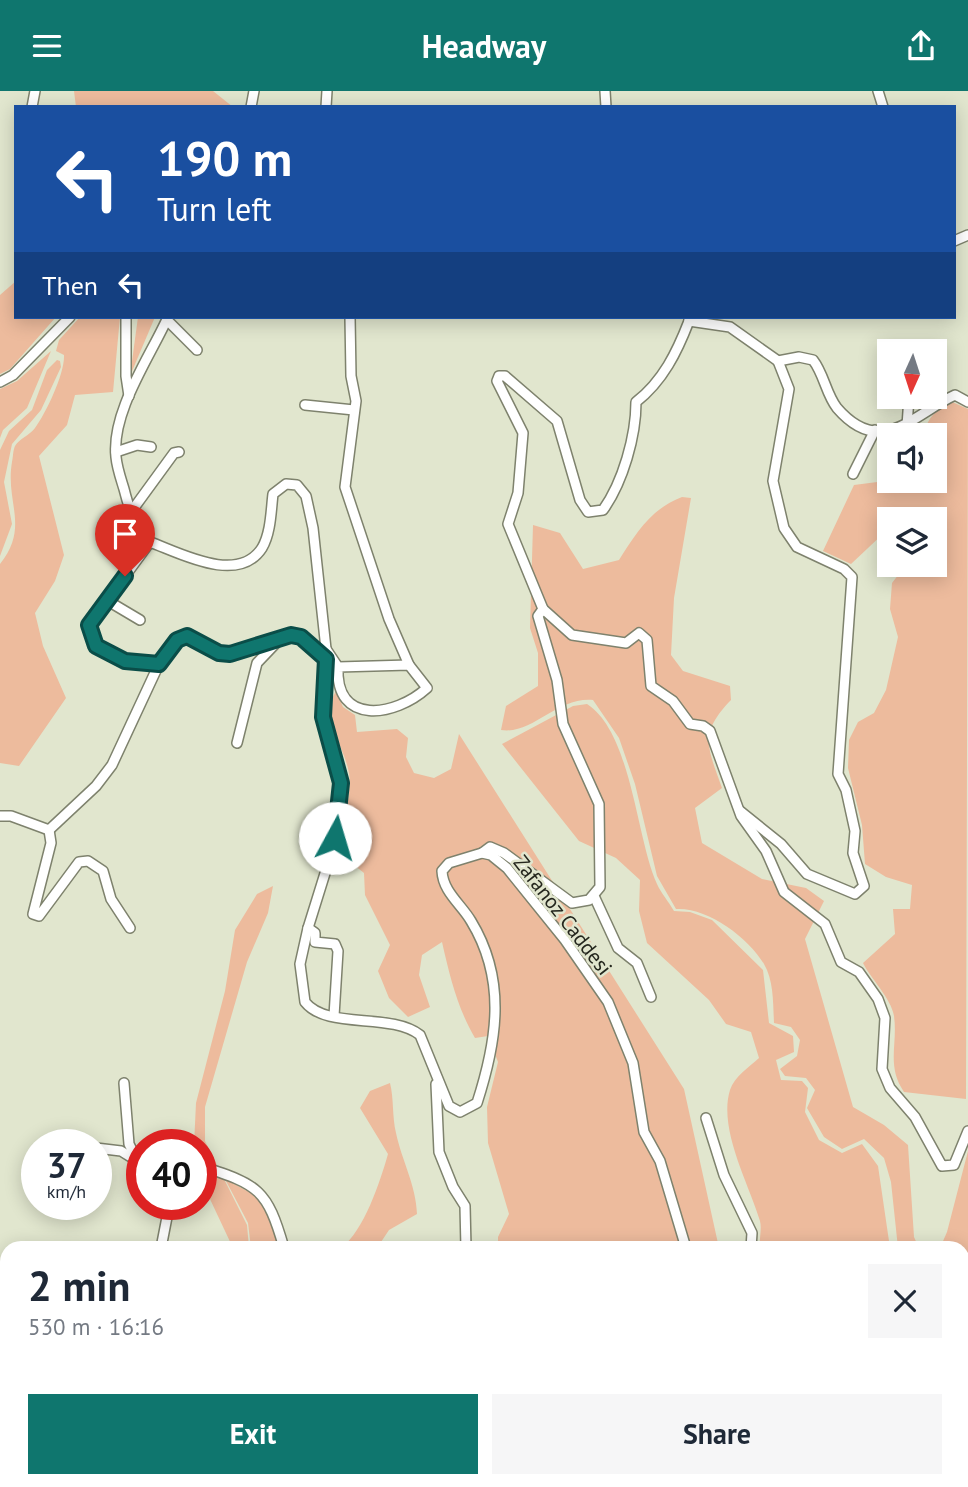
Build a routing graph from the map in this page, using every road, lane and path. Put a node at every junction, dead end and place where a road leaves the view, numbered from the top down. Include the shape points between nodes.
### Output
1 (68, 319) edge
2 (126, 319) edge
3 (168, 319) edge
4 (350, 319) edge
5 (689, 319) edge
6 (197, 350) dead end
7 (778, 361) junction
8 (0, 382) edge
9 (129, 398) junction
10 (968, 402) edge
11 (305, 405) dead end
12 (354, 410) junction
13 (911, 423) edge
14 (876, 430) joint
15 (151, 447) dead end
16 (116, 452) junction
17 (179, 453) dead end
18 (853, 474) dead end
19 (131, 512) junction
20 (149, 542) junction
21 (108, 601) junction
22 (543, 609) junction
23 (140, 620) dead end
24 (279, 639) junction
25 (326, 654) junction
26 (159, 664) junction
27 (409, 664) junction
28 (338, 667) junction
29 (237, 743) dead end
30 (740, 811) junction
31 (0, 816) edge
32 (49, 830) junction
33 (482, 853) junction
34 (594, 896) junction
35 (130, 928) dead end
36 (308, 928) junction
37 (651, 997) dead end
38 (334, 1016) junction
39 (436, 1079) junction
40 (124, 1083) dead end
41 (705, 1118) dead end
42 (128, 1129) edge
43 (968, 1131) edge
44 (217, 1173) edge
45 (164, 1220) edge
46 (162, 1241) edge
47 (282, 1241) edge
48 (466, 1241) edge
49 (684, 1241) edge
50 (751, 1241) edge

1 - 8 street via 13,375
2 - 9 street
3 - 6 street
3 - 9 street
4 - 12 street
5 - 7 street via 730,327
5 - 22 street via 678,351 652,390 636,402 627,455 603,510 588,512 580,500 557,421 505,376 499,376 497,381 523,433 518,493 508,524
7 - 14 street via 813,360 837,407 860,425
7 - 30 street via 789,389 773,481 784,528 797,547 852,577 838,774 852,817 853,853 864,886 855,894 807,874 781,844
9 - 16 street
10 - 13 street via 955,395
11 - 12 street
12 - 27 street via 345,487 389,619
14 - 18 street
15 - 16 street via 137,445
16 - 19 street
17 - 19 street via 166,460
19 - 20 street
20 - 21 street
20 - 25 street, Zafanoz Caddesi via 218,566 248,562 262,548 273,494 286,484 297,485 306,496 313,528
21 - 23 street
21 - 26 street via 89,625 96,646 125,661
22 - 30 street via 572,635 626,643 639,633 647,640 651,686 673,701 690,724 710,731
22 - 34 street via 539,628 557,680 563,724 599,804 601,881
24 - 25 street via 301,637
24 - 26 street via 230,654 187,636 177,640
24 - 29 street via 257,663
25 - 28 street
25 - 36 street, Zafanoz Caddesi via 323,717 341,783 335,838
26 - 32 street via 112,765
27 - 28 street
27 - 28 street via 427,688 402,704 379,711 350,706 338,682
30 - 43 street via 766,851 784,892 825,924 841,963 859,972 878,999 885,1018 882,1069 942,1166 954,1165
31 - 32 street
32 - 35 street via 51,843 33,915 39,916 79,862 88,860 103,871 111,899
33 - 34 street via 489,847 505,853 572,903
33 - 39 street, Zafanoz Caddesi via 449,863 442,871 445,887 473,924 492,971 497,1015 489,1065 477,1103 467,1111 449,1106
33 - 49 street, Zafanoz Caddesi via 507,868 608,1002 633,1063 645,1132 660,1161
34 - 37 street via 618,948 637,963
36 - 38 street, Zafanoz Caddesi via 300,964 302,994 310,1008
36 - 38 street via 315,933 315,941 335,944 338,951
38 - 39 street, Zafanoz Caddesi via 401,1025 416,1032
39 - 48 street via 439,1152 465,1206
40 - 42 street
41 - 50 street
44 - 47 street via 265,1196
45 - 46 street

